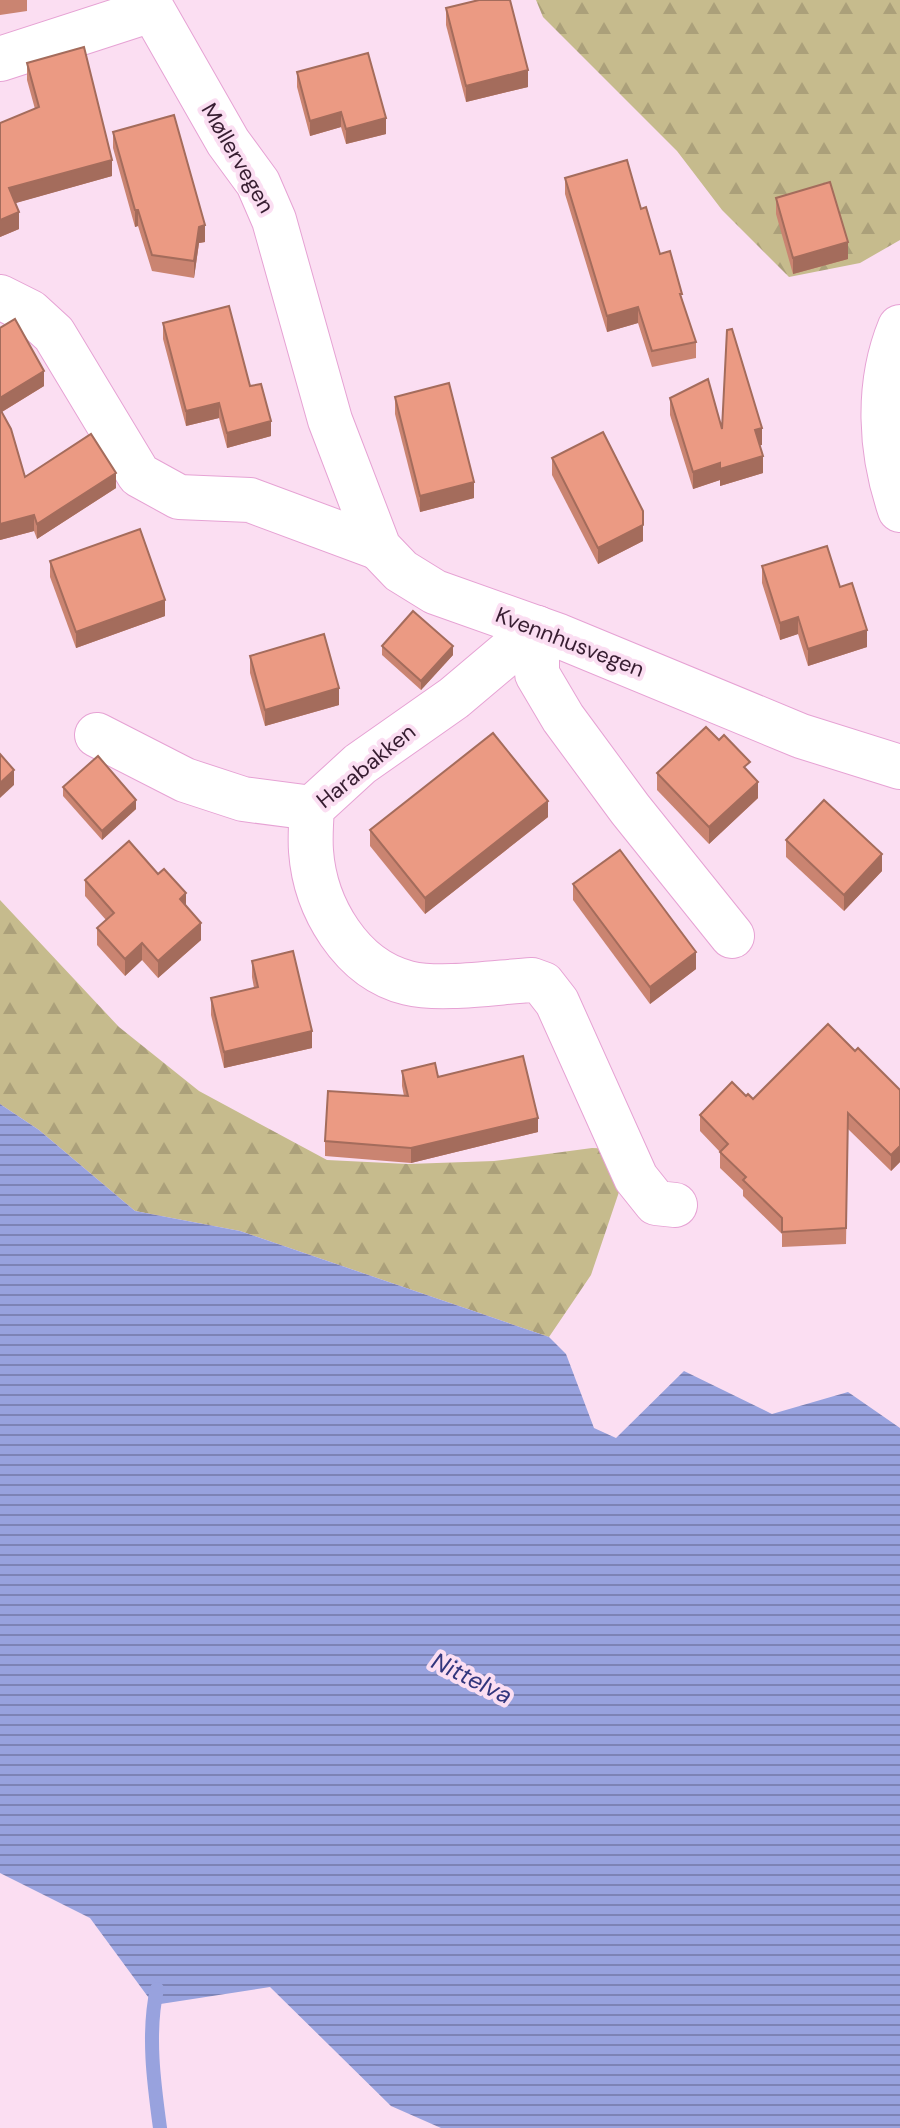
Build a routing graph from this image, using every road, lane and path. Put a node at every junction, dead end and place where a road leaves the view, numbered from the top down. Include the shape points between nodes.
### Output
1 (149, 5) edge
2 (0, 59) edge
3 (0, 297) edge
4 (900, 327) edge
5 (330, 420) joint
6 (900, 510) edge
7 (379, 548) junction
8 (537, 628) junction
9 (97, 735) dead end
10 (900, 767) edge
11 (312, 808) junction
12 (732, 936) dead end
13 (675, 1205) dead end

1 - 2 street
1 - 5 street, Møllervegen via 264,196
3 - 7 street via 30,312 54,334 139,475 179,497 250,500
4 - 6 street via 887,368 884,406 885,448
5 - 7 street, Kvennhusvegen
7 - 8 street, Kvennhusvegen via 401,571 435,592
8 - 10 street, Kvennhusvegen via 801,736
8 - 11 street, Harabakken via 454,698 360,764
8 - 12 street via 537,674 563,718
9 - 11 street via 185,780 243,799
11 - 13 street, Harabakken via 311,853 322,903 348,945 364,960 409,983 543,984 557,1002 636,1178 656,1203

